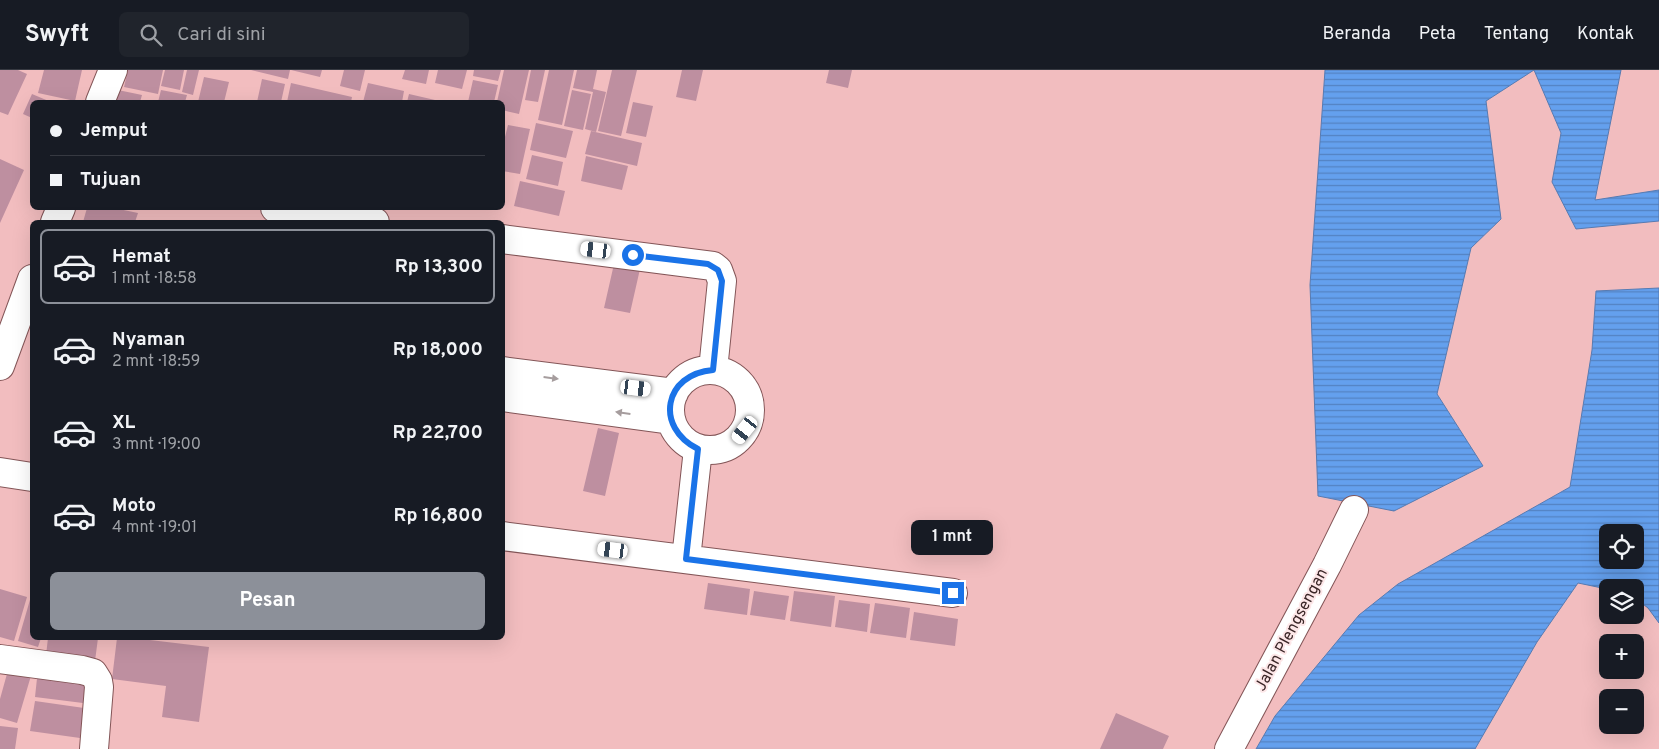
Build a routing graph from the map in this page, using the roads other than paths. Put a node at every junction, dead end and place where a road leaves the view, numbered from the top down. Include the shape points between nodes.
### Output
1 (113, 70) edge
2 (101, 100) edge
3 (289, 210) edge
4 (361, 220) edge
5 (505, 239) edge
6 (30, 291) edge
7 (25, 320) edge
8 (0, 366) edge
9 (713, 370) junction
10 (505, 372) edge
11 (505, 397) edge
12 (672, 407) junction
13 (698, 449) junction
14 (0, 472) edge
15 (30, 477) edge
16 (1354, 510) dead end
17 (505, 536) edge
18 (686, 559) junction
19 (953, 593) dead end
20 (0, 660) edge
21 (94, 749) edge
22 (1229, 749) edge

1 - 2 street
3 - 4 street
5 - 9 street via 713,266 722,281
6 - 7 street
7 - 8 street
9 - 12 street via 701,371 680,383
9 - 13 street via 726,373 746,391 750,418 736,441 725,448
10 -> 12 street
12 -> 11 street
12 - 13 street via 681,438
13 - 18 street
14 - 15 street
16 - 22 street, Jalan Plengsengan
17 - 18 street
18 - 19 street
20 - 21 street via 93,673 99,687

